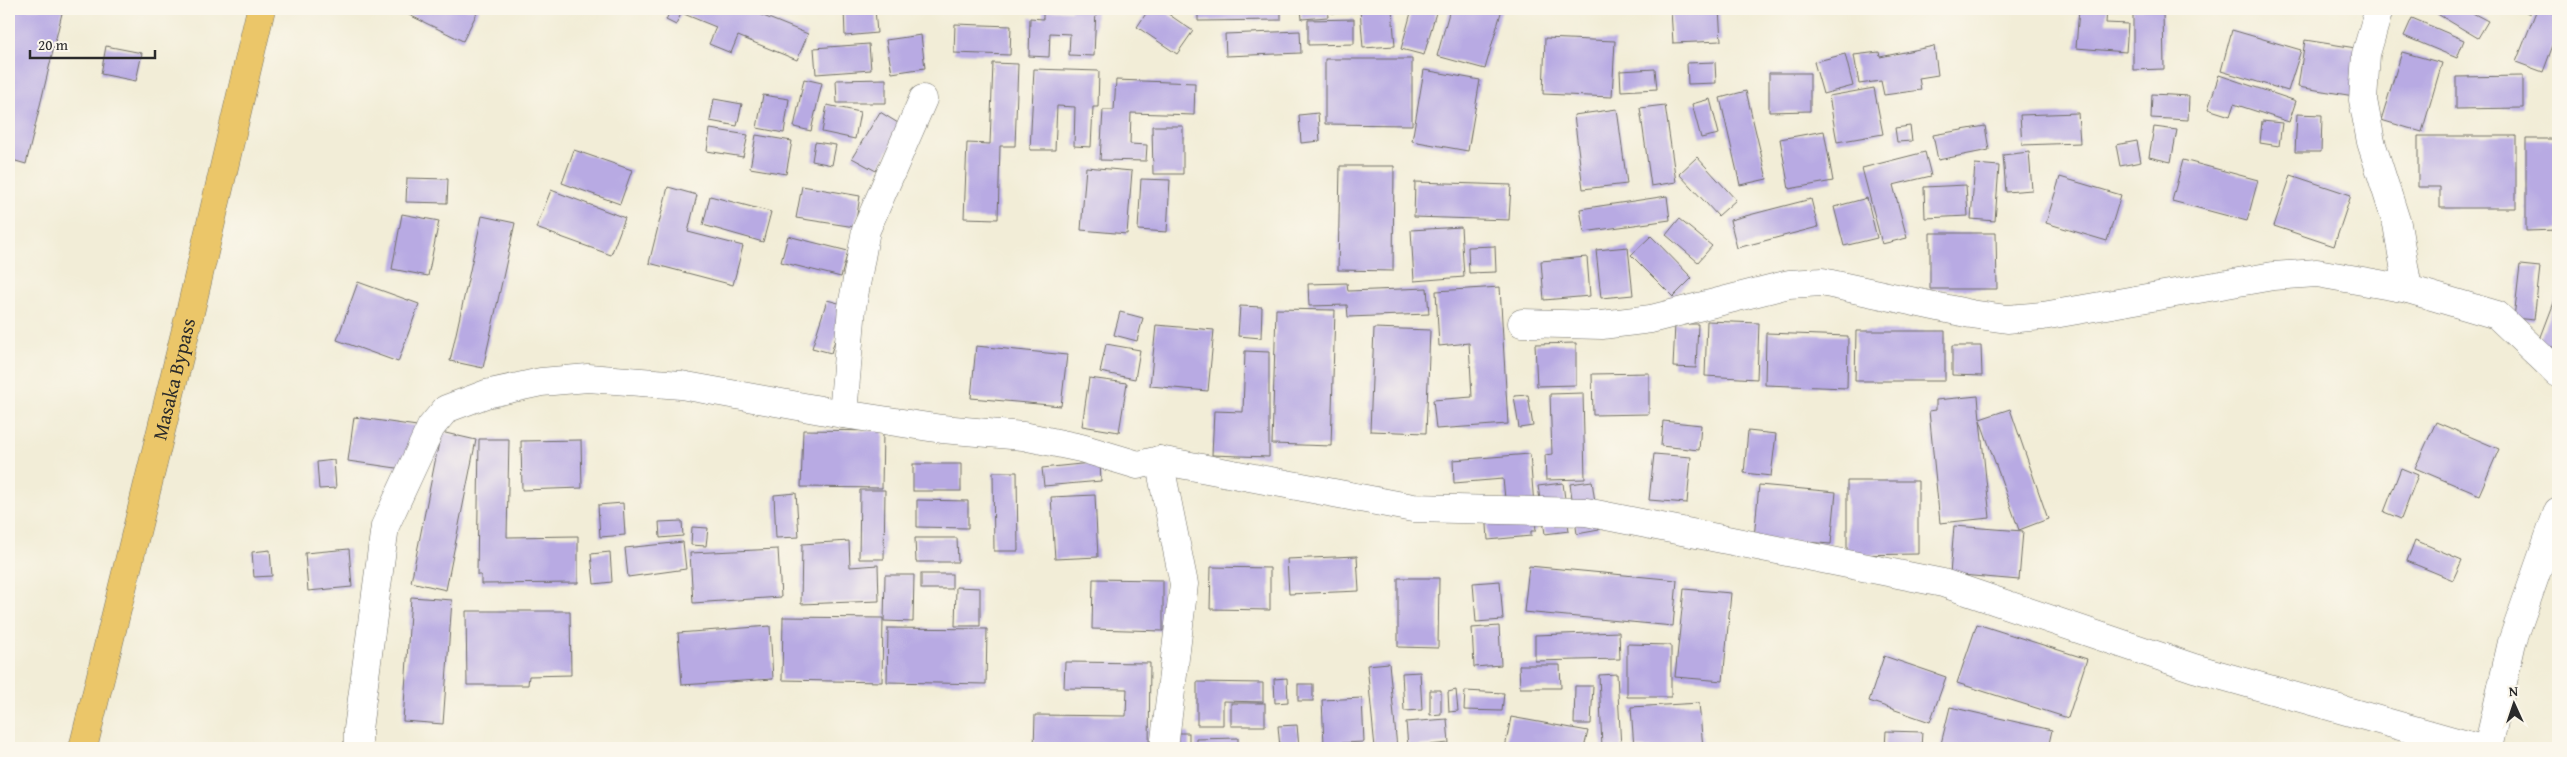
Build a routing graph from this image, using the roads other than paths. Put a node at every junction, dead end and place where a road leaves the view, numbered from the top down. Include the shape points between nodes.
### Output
1 (261, 9) edge
2 (2378, 9) edge
3 (923, 99) dead end
4 (2408, 289) junction
5 (1522, 323) dead end
6 (2558, 373) edge
7 (843, 414) junction
8 (1158, 460) junction
9 (2558, 511) edge
10 (83, 748) edge
11 (358, 748) edge
12 (1164, 748) edge
13 (2478, 748) edge
14 (2488, 748) edge

1 - 10 highway, Masaka Bypass
2 - 4 street via 2366,54 2363,100 2371,142 2398,224
3 - 7 street via 866,230 852,307
4 - 5 street via 2317,273 2273,276 2043,316 2007,319 1822,282 1789,284 1651,319 1602,325
4 - 6 street via 2497,315
7 - 8 street via 942,429 1023,436 1081,448 1138,465
7 - 11 street via 681,385 588,378 541,382 495,392 446,409 431,427 385,526
8 - 12 street via 1184,584
8 - 13 street via 1413,508 1586,512 1943,583 2194,668
9 - 14 street via 2512,642

